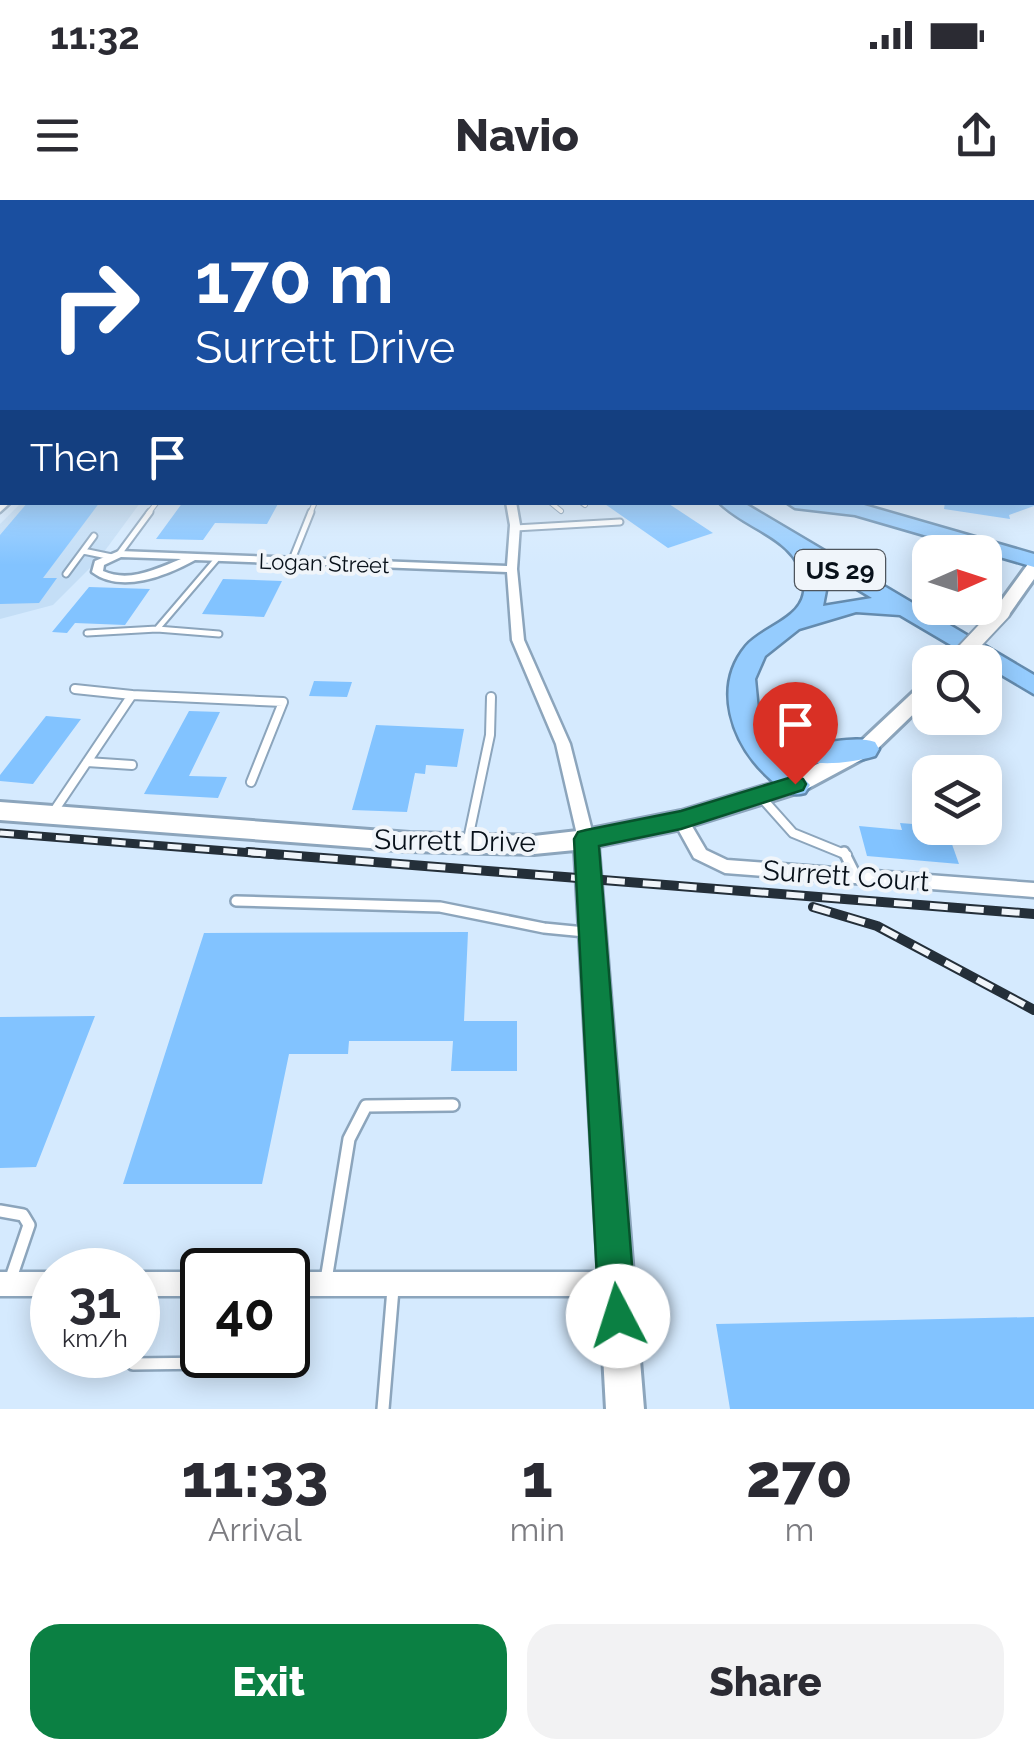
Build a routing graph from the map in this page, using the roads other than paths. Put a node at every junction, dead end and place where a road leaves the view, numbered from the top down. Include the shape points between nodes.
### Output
1 (155, 505) edge
2 (314, 505) edge
3 (511, 505) edge
4 (554, 505) edge
5 (733, 505) edge
6 (765, 505) edge
7 (813, 505) edge
8 (561, 510) dead end
9 (883, 516) junction
10 (620, 522) dead end
11 (769, 527) junction
12 (515, 528) junction
13 (94, 536) dead end
14 (833, 539) junction
15 (83, 551) junction
16 (116, 555) junction
17 (190, 559) junction
18 (216, 560) junction
19 (292, 562) junction
20 (1034, 564) edge
21 (512, 570) junction
22 (66, 574) dead end
23 (912, 600) edge
24 (912, 602) edge
25 (912, 606) edge
26 (947, 625) edge
27 (970, 625) edge
28 (785, 627) junction
29 (157, 629) junction
30 (87, 633) dead end
31 (219, 634) dead end
32 (971, 645) edge
33 (1034, 662) edge
34 (1034, 686) edge
35 (75, 689) dead end
36 (132, 694) junction
37 (490, 697) dead end
38 (912, 705) edge
39 (746, 722) junction
40 (865, 749) junction
41 (87, 762) junction
42 (132, 766) dead end
43 (251, 782) dead end
44 (795, 784) junction
45 (760, 796) junction
46 (0, 810) edge
47 (52, 814) junction
48 (681, 820) junction
49 (586, 839) junction
50 (467, 844) junction
51 (856, 876) junction
52 (1034, 890) edge
53 (236, 902) dead end
54 (590, 933) junction
55 (453, 1105) dead end
56 (0, 1212) edge
57 (310, 1264) edge
58 (4, 1284) edge
59 (30, 1284) edge
60 (310, 1284) edge
61 (393, 1284) junction
62 (615, 1284) junction
63 (383, 1409) edge
64 (625, 1409) edge

1 - 16 lane
2 - 19 lane
3 - 12 street
4 - 8 lane
5 - 11 highway, US 29
6 - 14 highway, US 29
7 - 9 highway
9 - 14 highway via 839,516 829,521
9 - 20 highway
10 - 12 lane
11 - 24 highway, US 29
11 - 28 highway via 801,553 815,582 809,610
12 - 21 street
13 - 15 lane
14 - 23 highway, US 29
15 - 16 lane
15 - 22 lane
16 - 17 street, Logan Street
16 - 17 street via 97,572 119,579
17 - 18 street, Logan Street
18 - 19 street, Logan Street
18 - 29 lane
19 - 21 street, Logan Street
20 - 32 street, bridge
21 - 49 street via 518,640 563,744
25 - 28 highway via 854,604
26 - 34 highway, US 29
27 - 33 highway
28 - 39 highway via 746,660 740,682
29 - 30 lane
29 - 31 lane
35 - 36 lane
36 - 41 lane
36 - 43 lane via 283,702
37 - 50 lane via 490,735
38 - 40 street, Surrett Drive
39 - 40 highway via 794,753
39 - 44 highway via 760,751
40 - 44 street, Surrett Drive
41 - 42 lane
41 - 47 lane
44 - 45 street, Surrett Drive
45 - 48 street, Surrett Drive
45 - 51 lane via 790,831 844,850
46 - 47 street, Surrett Drive
47 - 50 street, Surrett Drive
48 - 49 street, Surrett Drive
48 - 51 street, Surrett Court via 700,854 725,866
49 - 50 street, Surrett Drive
49 - 54 street
51 - 52 street, Surrett Court
53 - 54 lane via 440,906
54 - 62 street
55 - 57 lane via 366,1106 348,1139
56 - 58 lane via 23,1215 28,1225 26,1244
58 - 59 street
60 - 61 street
61 - 62 street
61 - 63 lane
62 - 64 street

